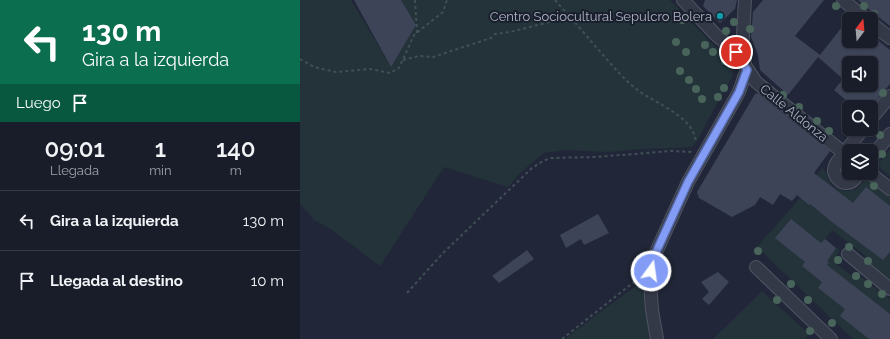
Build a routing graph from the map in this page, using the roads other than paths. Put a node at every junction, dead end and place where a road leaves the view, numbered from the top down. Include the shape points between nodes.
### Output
1 (753, 0) edge
2 (843, 0) edge
3 (687, 2) edge
4 (744, 6) edge
5 (858, 12) edge
6 (878, 29) edge
7 (890, 38) edge
8 (747, 70) junction
9 (890, 96) edge
10 (878, 111) edge
11 (890, 134) edge
12 (857, 136) edge
13 (851, 144) edge
14 (878, 149) edge
15 (842, 151) edge
16 (842, 156) edge
17 (878, 179) edge
18 (854, 180) edge
19 (890, 189) edge
20 (848, 254) dead end
21 (756, 267) dead end
22 (890, 288) edge
23 (657, 339) edge
24 (831, 339) edge

1 - 4 street
2 - 5 street
3 - 8 street, Calle Aldonza via 715,34 736,52
4 - 8 street via 742,52
6 - 7 street
8 - 15 street, Calle Aldonza via 756,82
8 - 23 street via 739,92 688,182 652,261 650,281
9 - 10 street
11 - 14 street
12 - 13 street
16 - 18 street via 834,167 836,177 842,183 848,184
17 - 19 street
20 - 22 street
21 - 24 street

